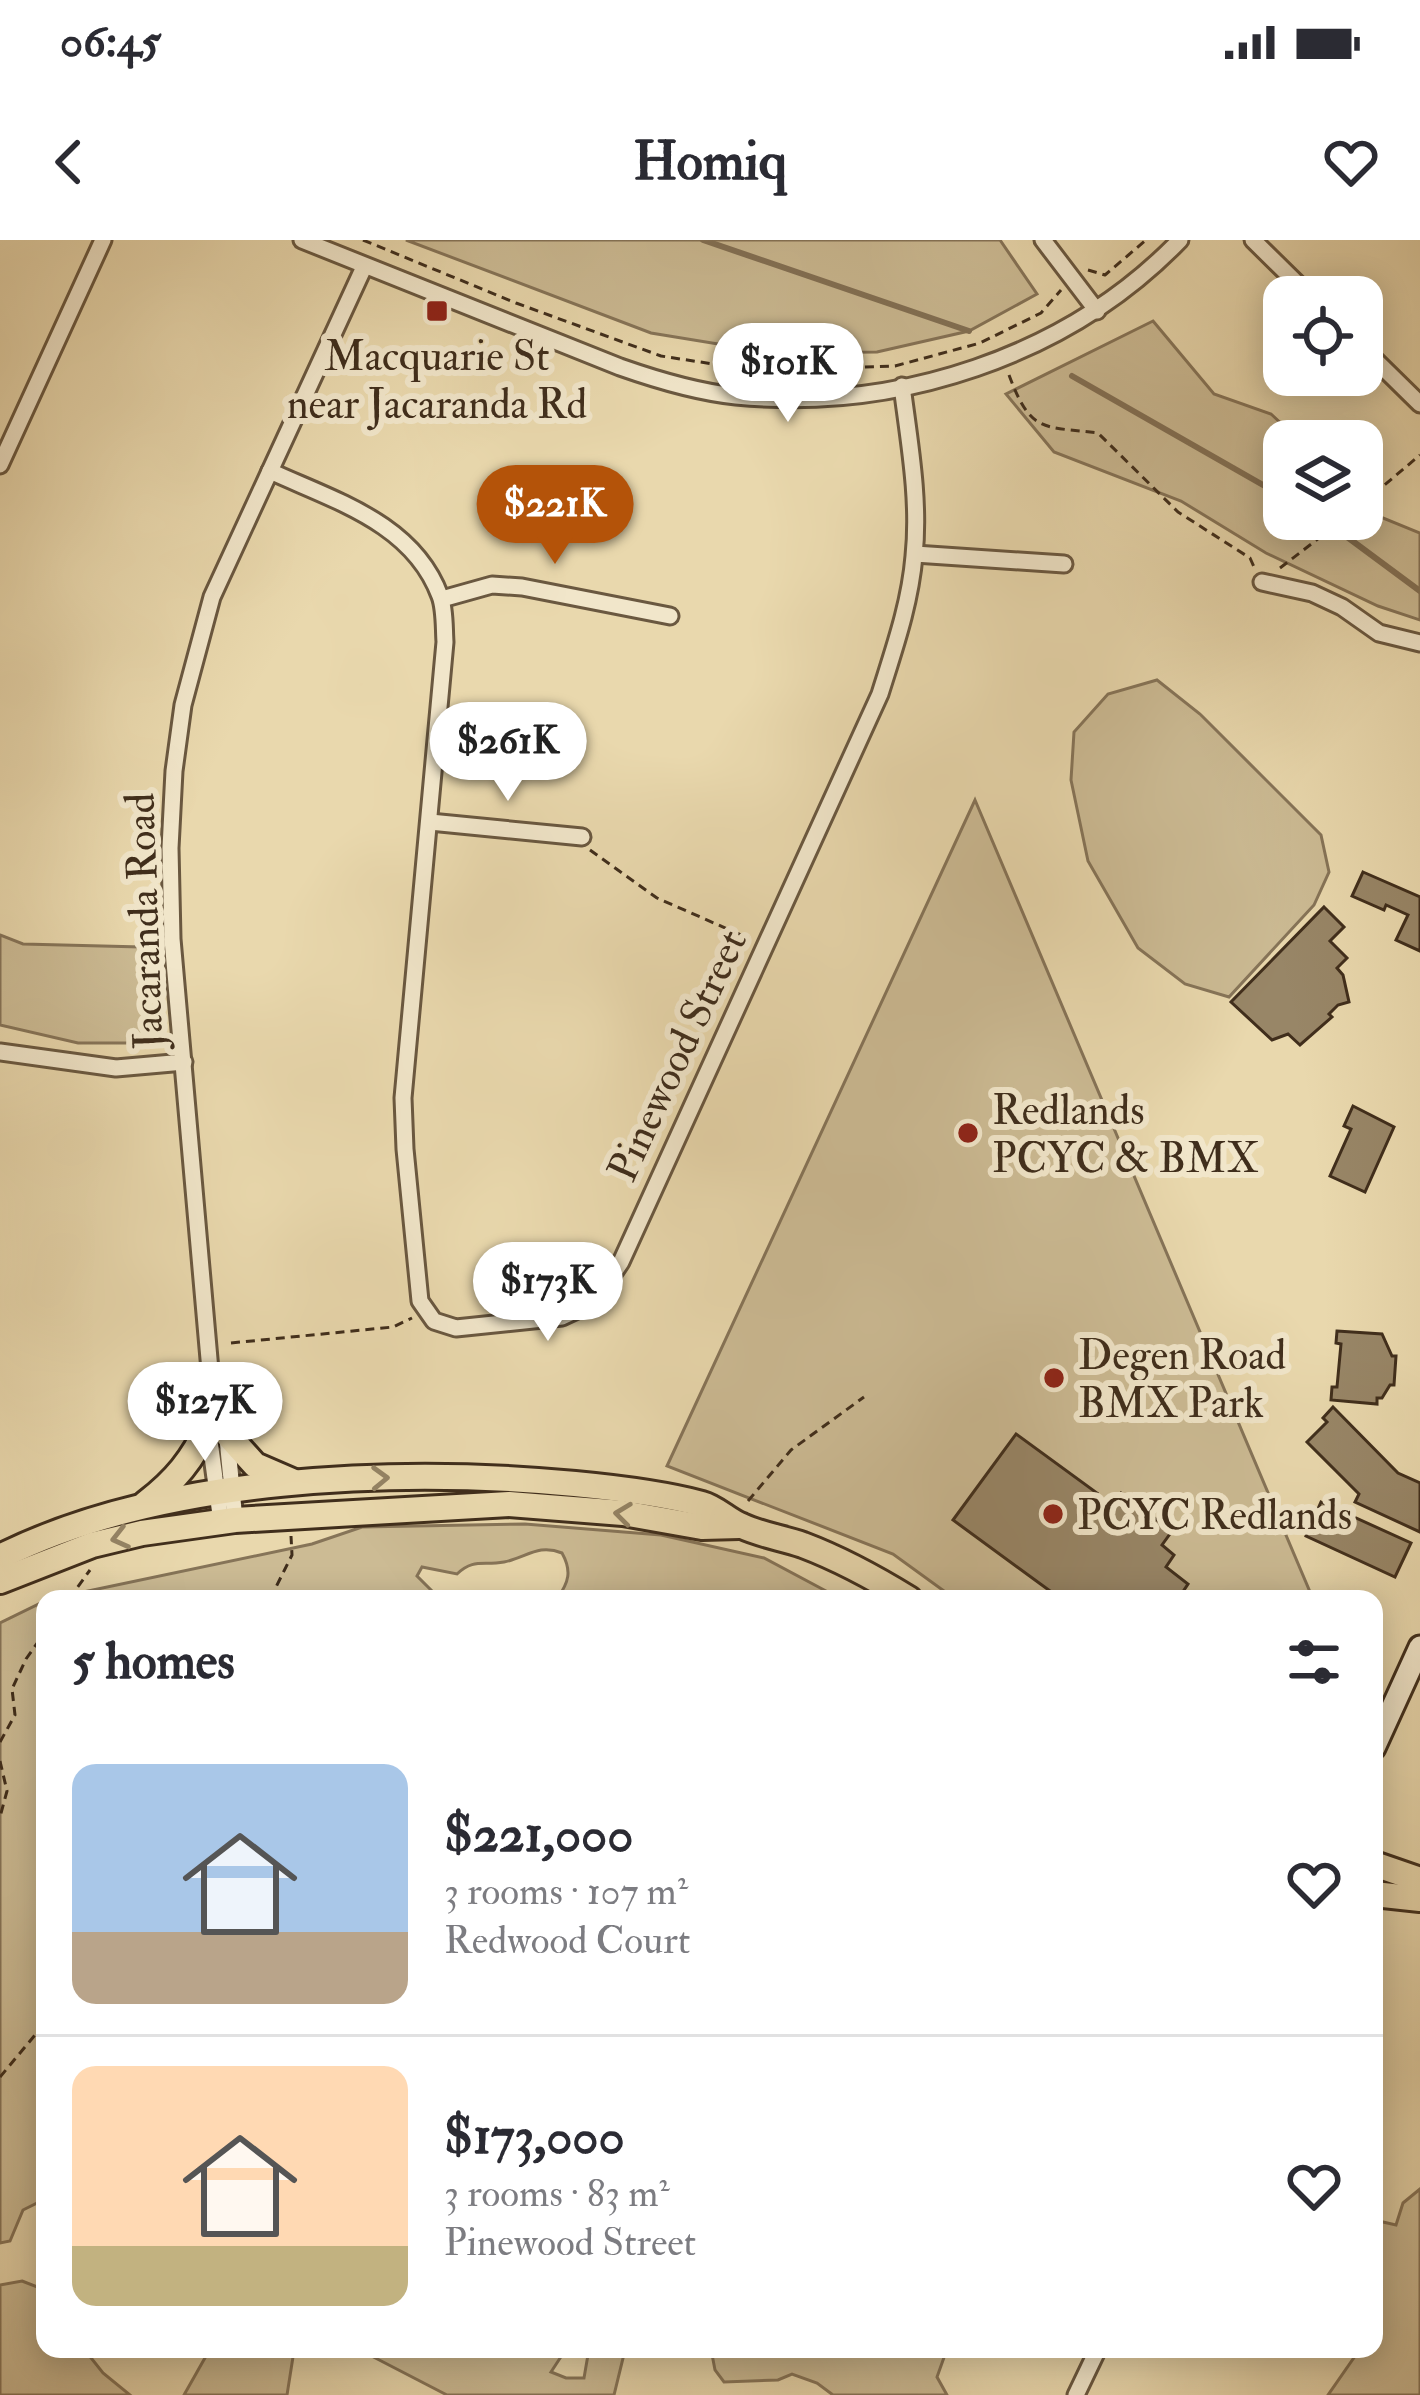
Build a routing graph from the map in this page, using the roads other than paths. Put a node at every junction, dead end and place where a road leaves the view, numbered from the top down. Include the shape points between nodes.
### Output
1 (103, 240) edge
2 (302, 240) edge
3 (1043, 240) edge
4 (1180, 240) edge
5 (1253, 240) edge
6 (364, 267) junction
7 (1290, 276) edge
8 (1097, 311) junction
9 (1383, 368) edge
10 (902, 386) junction
11 (1420, 404) edge
12 (0, 465) edge
13 (270, 471) junction
14 (915, 554) junction
15 (1064, 564) dead end
16 (1262, 582) road end
17 (442, 599) junction
18 (670, 616) dead end
19 (1420, 643) edge
20 (430, 822) junction
21 (582, 837) road end
22 (0, 1052) edge
23 (184, 1063) junction
24 (218, 1430) junction
25 (298, 1484) junction
26 (226, 1492) junction
27 (139, 1508) junction
28 (228, 1521) junction
29 (739, 1526) junction
30 (0, 1557) edge
31 (0, 1581) edge
32 (894, 1590) edge
33 (1420, 1647) edge
34 (1383, 1728) edge
35 (1383, 1867) edge
36 (1420, 1880) edge
37 (1383, 1895) edge
38 (1420, 1900) edge
39 (1094, 2358) edge
40 (1076, 2395) edge

1 - 12 street
2 - 6 street
3 - 8 street
4 - 8 street
5 - 7 street
6 - 10 street via 672,384 790,400
6 - 13 street, Jacaranda Road
8 - 10 street via 963,373
9 - 11 street
10 - 14 street, Pinewood Street
13 - 17 street via 383,524 419,556
13 - 23 street, Jacaranda Road via 212,597 183,705 170,848
14 - 15 street
14 - 20 street, Pinewood Street via 880,694 621,1262 594,1301 562,1317 456,1328 434,1321 420,1301 404,1098
16 - 19 street via 1312,592 1378,633
17 - 18 street via 492,585 521,587
17 - 20 street
20 - 21 street
22 - 23 street via 116,1068
23 - 24 street, Jacaranda Road via 212,1393 224,1408
24 - 25 main road via 255,1465
24 - 26 street, Jacaranda Road
24 - 27 main road
25 - 26 main road
25 -> 29 main road via 450,1477 560,1483 707,1505
26 - 27 main road
26 - 28 street, Jacaranda Road
27 - 30 main road
29 -> 28 main road via 509,1504
28 -> 31 main road via 92,1545
29 - 32 main road via 803,1545
33 - 34 street
35 - 36 main road
37 - 38 main road
39 - 40 street

